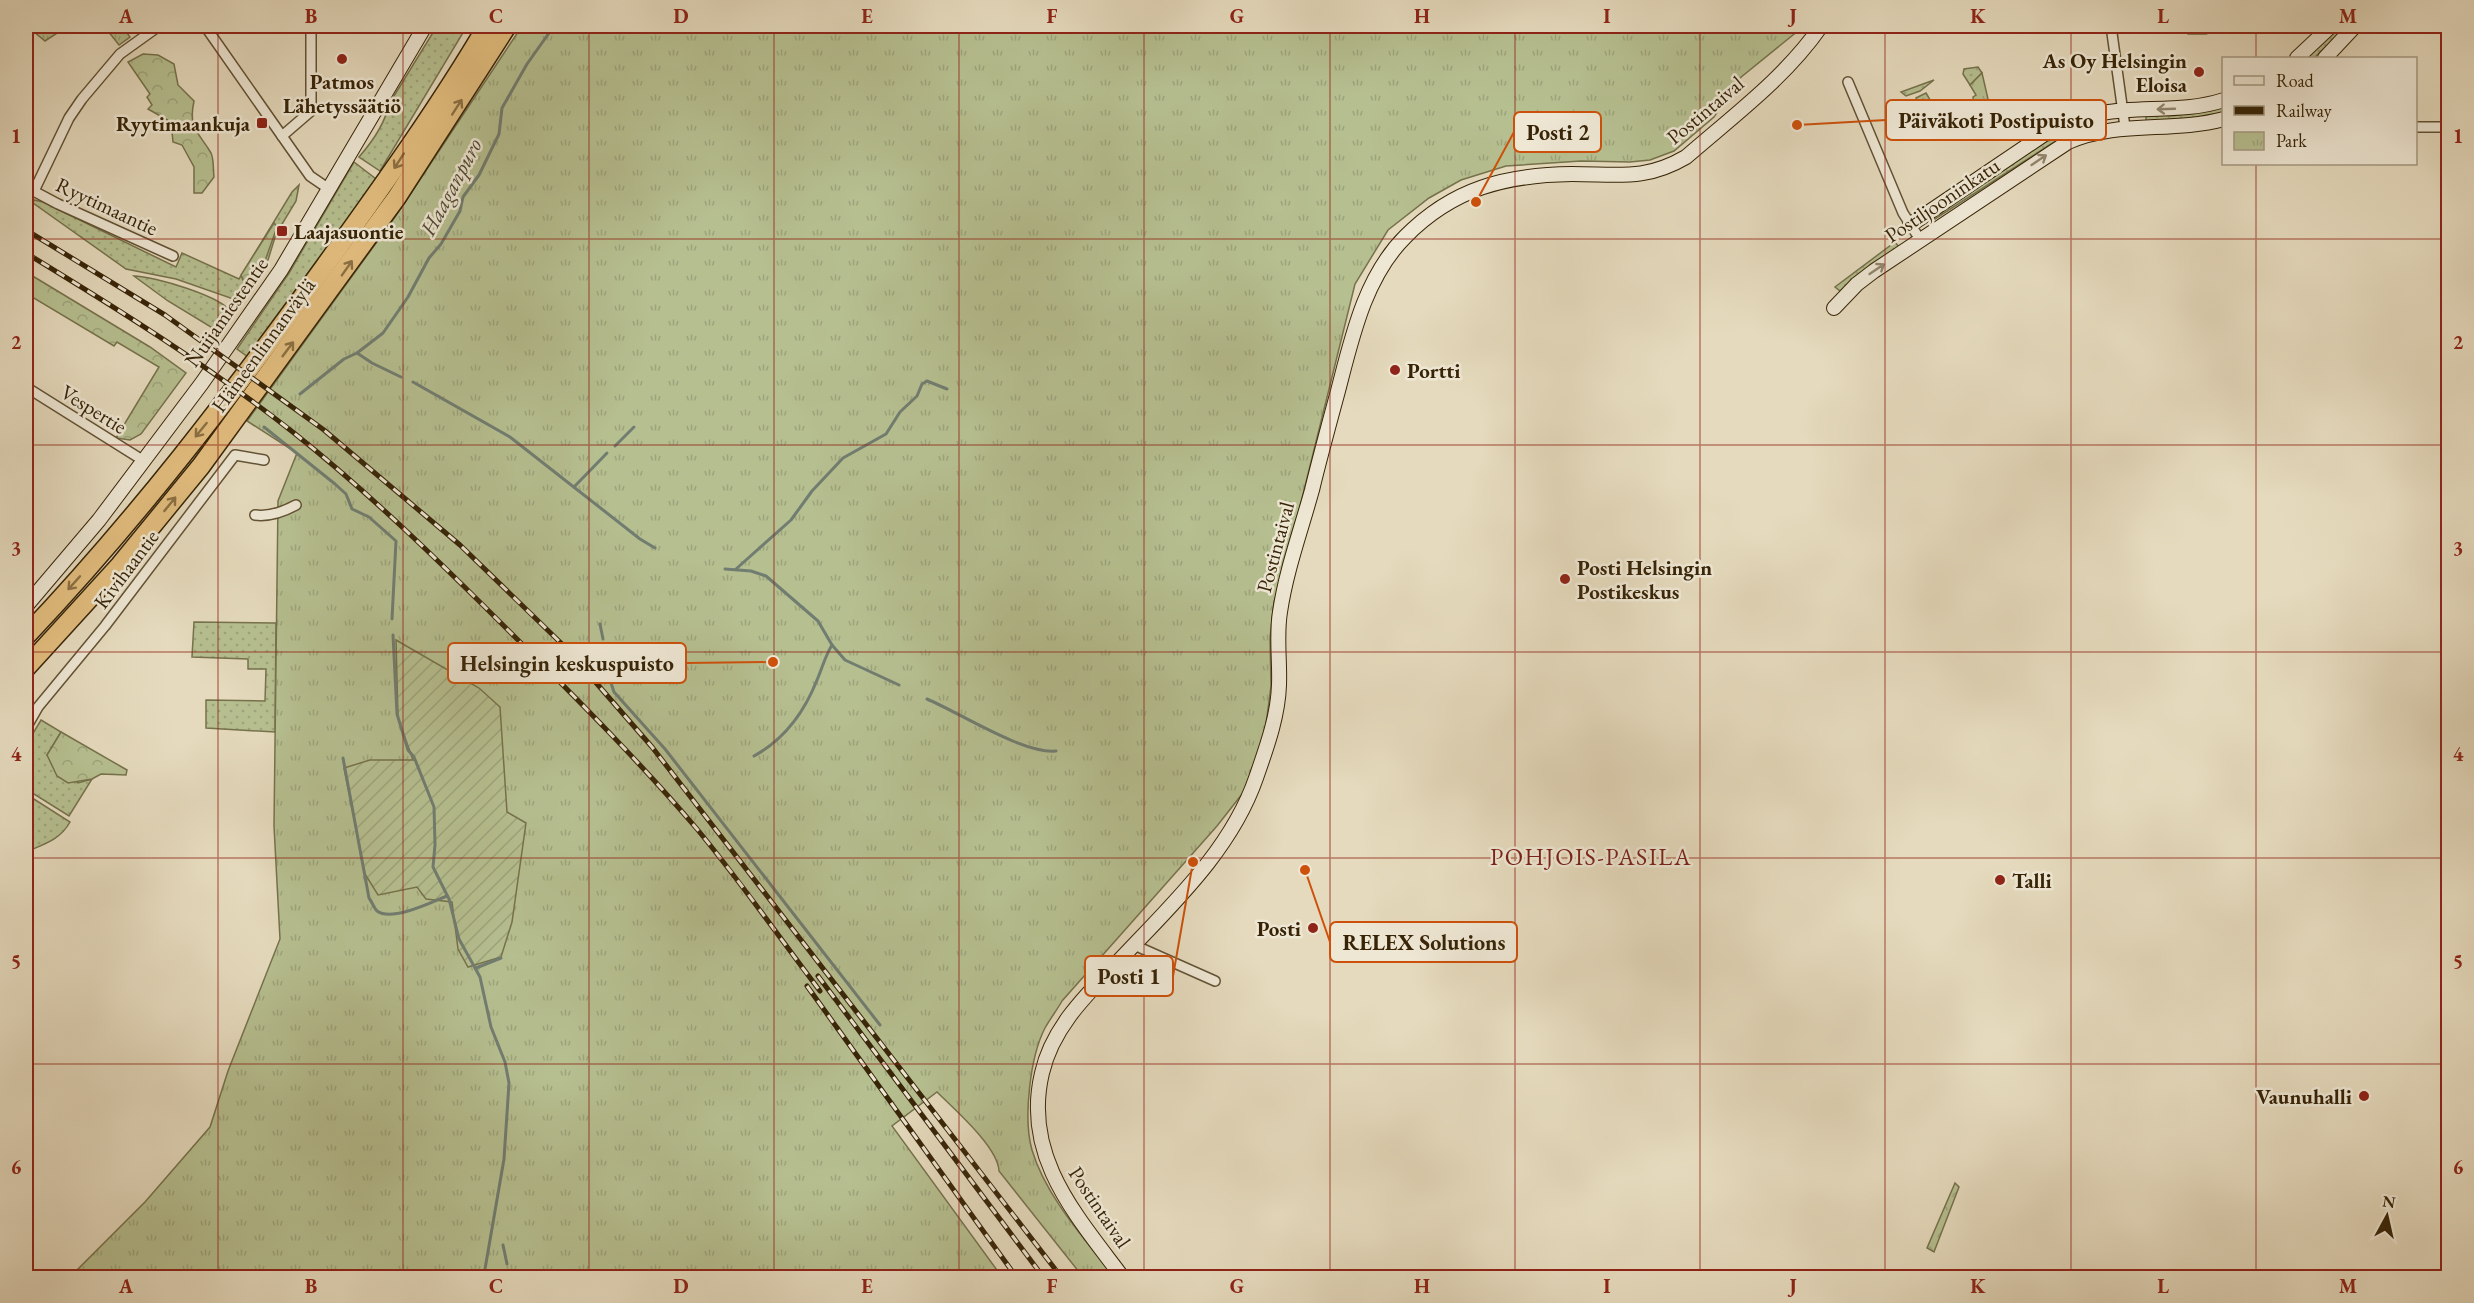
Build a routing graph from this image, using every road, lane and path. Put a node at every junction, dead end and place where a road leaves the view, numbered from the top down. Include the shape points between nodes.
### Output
1 (159, 26) edge
2 (205, 26) edge
3 (311, 26) edge
4 (425, 26) edge
5 (477, 26) edge
6 (486, 26) edge
7 (507, 26) edge
8 (1821, 26) edge
9 (2112, 26) edge
10 (2331, 26) edge
11 (2355, 26) edge
12 (2298, 57) edge
13 (2326, 57) edge
14 (459, 69) junction
15 (1848, 82) dead end
16 (2222, 100) edge
17 (2123, 110) junction
18 (2222, 119) edge
19 (2125, 127) junction
20 (2417, 127) edge
21 (2448, 127) edge
22 (282, 136) junction
23 (30, 189) edge
24 (329, 189) junction
25 (1910, 225) junction
26 (1921, 241) junction
27 (173, 256) dead end
28 (1834, 308) dead end
29 (26, 387) edge
30 (264, 460) dead end
31 (144, 461) junction
32 (296, 504) dead end
33 (255, 515) dead end
34 (26, 606) edge
35 (26, 636) edge
36 (26, 668) edge
37 (26, 728) edge
38 (1134, 945) junction
39 (1215, 981) dead end
40 (1123, 1278) edge

1 - 23 street via 120,54 82,99
2 - 22 street
3 - 22 street via 311,111
4 - 24 street, Nuijamiestentie
5 - 14 highway
6 - 14 highway, Hämeenlinnanväylä
36 -> 7 highway, Hämeenlinnanväylä via 120,565 213,450 397,197
8 - 38 street, Postintaival via 1775,79 1686,157 1670,166 1639,175 1537,176 1493,183 1436,210 1390,254 1358,319 1288,576 1280,609 1277,705 1254,783 1238,819 1214,856
9 - 17 street
10 - 12 street
11 - 13 street
14 -> 35 highway, Hämeenlinnanväylä via 381,188 228,396 103,552
15 - 25 street
16 -> 17 street, Postiljooninkatu via 2176,109
17 - 19 street
17 - 25 street, Postiljooninkatu via 2082,117 2049,131
18 - 19 street, Postiljooninkatu via 2184,127
26 -> 19 street, Postiljooninkatu via 2068,142
20 - 21 street
22 - 24 street via 310,176
23 - 27 street, Ryytimaantie
24 - 31 street, Nuijamiestentie via 256,309
25 - 26 street
28 -> 26 street, Postiljooninkatu via 1861,280
29 - 31 street, Vespertie
30 - 37 street, Kivihaantie via 235,455 105,627 38,707
31 - 34 street, Nuijamiestentie
32 - 33 street via 276,514
38 - 39 street
38 - 40 street, Postintaival via 1069,1014 1047,1056 1038,1108 1043,1146 1058,1187

